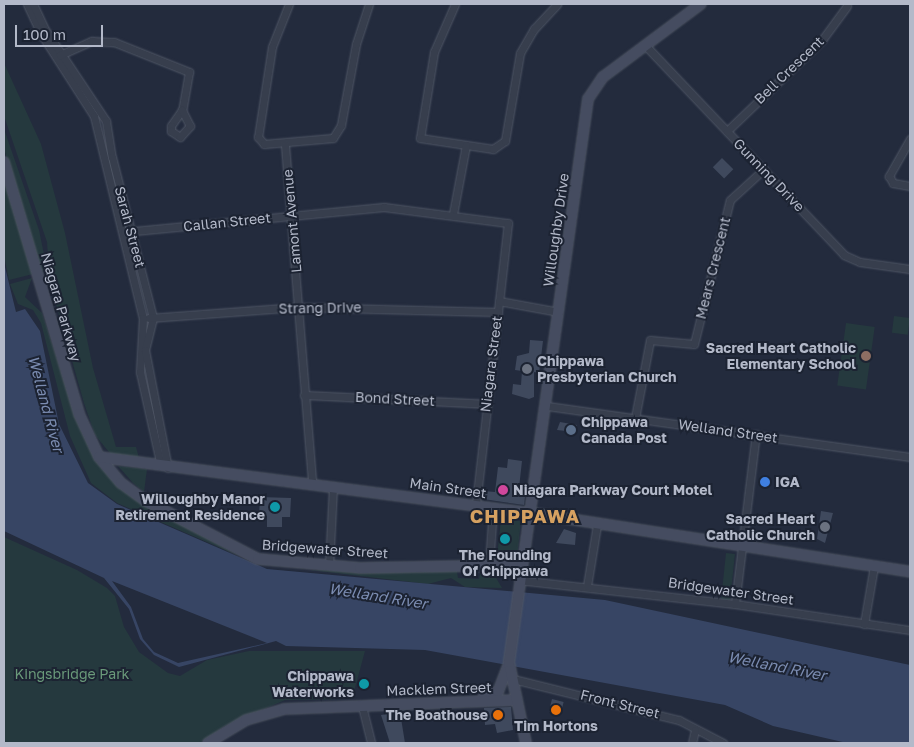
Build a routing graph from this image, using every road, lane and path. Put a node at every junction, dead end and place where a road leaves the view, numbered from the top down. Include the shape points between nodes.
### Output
1 (27, 4) edge
2 (33, 4) edge
3 (289, 4) edge
4 (369, 4) edge
5 (455, 4) edge
6 (557, 4) edge
7 (846, 4) edge
8 (698, 5) edge
9 (645, 45) junction
10 (59, 56) junction
11 (182, 110) dead end
12 (727, 131) junction
13 (910, 139) edge
14 (286, 145) junction
15 (466, 145) junction
16 (4, 162) edge
17 (764, 169) junction
18 (910, 186) edge
19 (454, 214) junction
20 (292, 216) junction
21 (508, 224) joint
22 (132, 231) junction
23 (124, 232) junction
24 (910, 269) edge
25 (499, 301) junction
26 (298, 307) junction
27 (498, 312) junction
28 (559, 312) junction
29 (144, 318) junction
30 (153, 318) junction
31 (304, 395) junction
32 (486, 404) junction
33 (547, 406) junction
34 (635, 418) junction
35 (756, 434) junction
36 (99, 457) junction
37 (910, 457) edge
38 (164, 467) junction
39 (312, 484) junction
40 (333, 487) junction
41 (476, 506) junction
42 (493, 508) junction
43 (530, 513) junction
44 (597, 525) junction
45 (742, 546) junction
46 (489, 565) junction
47 (501, 565) junction
48 (521, 565) junction
49 (330, 566) junction
50 (874, 566) junction
51 (910, 572) edge
52 (518, 582) junction
53 (587, 586) junction
54 (735, 604) junction
55 (864, 624) junction
56 (910, 630) edge
57 (509, 679) junction
58 (517, 700) junction
59 (460, 703) junction
60 (362, 706) junction
61 (695, 730) junction
62 (208, 743) edge
63 (371, 743) edge
64 (526, 743) edge
65 (692, 743) edge
66 (723, 743) edge

1 - 10 street, Sarah Street
2 - 10 street, Sarah Street
3 - 14 street via 272,47 258,137 264,144
4 - 14 street via 356,44 341,125 333,138
5 - 15 street via 434,52 420,138
6 - 15 street via 534,28 520,53 504,144 493,149
7 - 12 street, Bell Crescent via 822,40
8 - 9 main road, Willoughby Drive
9 - 12 street, Gunning Drive
9 - 28 main road, Willoughby Drive via 597,82 588,99
10 - 11 street via 92,41 114,42 189,72
10 - 22 street, Sarah Street via 106,121
10 - 23 street, Sarah Street via 94,116
12 - 17 street, Gunning Drive
13 - 18 street via 890,176 893,183
14 - 20 street, Lamont Avenue
15 - 19 street
16 - 36 main road, Niagara Parkway via 64,368
17 - 24 street, Gunning Drive via 849,258
17 - 34 street, Mears Crescent via 730,200 694,344 650,340
19 - 20 street, Callan Street via 384,207
19 - 21 street, Callan Street
20 - 22 street, Callan Street
20 - 26 street, Lamont Avenue
21 - 25 street, Niagara Street
22 - 23 street, Callan Street
22 - 30 street, Sarah Street
23 - 29 street, Sarah Street
25 - 27 street, Niagara Street
25 - 28 street
26 - 27 street, Strang Drive
26 - 30 street, Strang Drive
26 - 31 street, Lamont Avenue
27 - 32 street, Niagara Street
28 - 33 main road, Willoughby Drive
29 - 30 street, Strang Drive
29 - 38 street, Sarah Street via 140,372
30 - 38 street, Sarah Street via 145,350
31 - 32 street, Bond Street
31 - 39 street, Lamont Avenue
32 - 41 street, Niagara Street
33 - 34 street, Welland Street
33 - 43 main road, Willoughby Drive
34 - 35 street, Welland Street
35 - 37 street, Welland Street
35 - 45 street
36 - 38 main road, Main Street
36 - 49 main road, Bridgewater Street via 133,492 248,556 274,562
38 - 39 main road, Main Street
39 - 40 main road, Main Street
40 - 41 main road, Main Street
40 - 49 street
41 - 42 main road, Main Street
42 - 43 main road, Main Street
42 - 46 street
43 - 44 main road, Main Street
43 - 48 main road, Willoughby Drive
44 - 45 main road, Main Street
44 - 53 street
45 - 50 main road, Main Street
45 - 54 street
46 - 47 main road, Bridgewater Street
46 - 49 main road, Bridgewater Street
47 - 48 main road, Bridgewater Street
47 - 52 main road
48 - 52 main road, Willoughby Drive
50 - 51 main road, Main Street
50 - 55 street
52 - 53 street, Bridgewater Street
52 - 57 main road, Willoughby Drive
53 - 54 street, Bridgewater Street
54 - 55 street, Bridgewater Street
55 - 56 street, Bridgewater Street
57 - 58 main road, Willoughby Drive
57 - 59 main road via 492,695
57 - 61 street, Front Street via 634,707 679,720
58 - 59 main road, Macklem Street
58 - 64 main road, Willoughby Drive
59 - 60 main road, Macklem Street
60 - 62 main road via 271,712 234,726
60 - 63 street
61 - 65 street
61 - 66 street, Front Street

